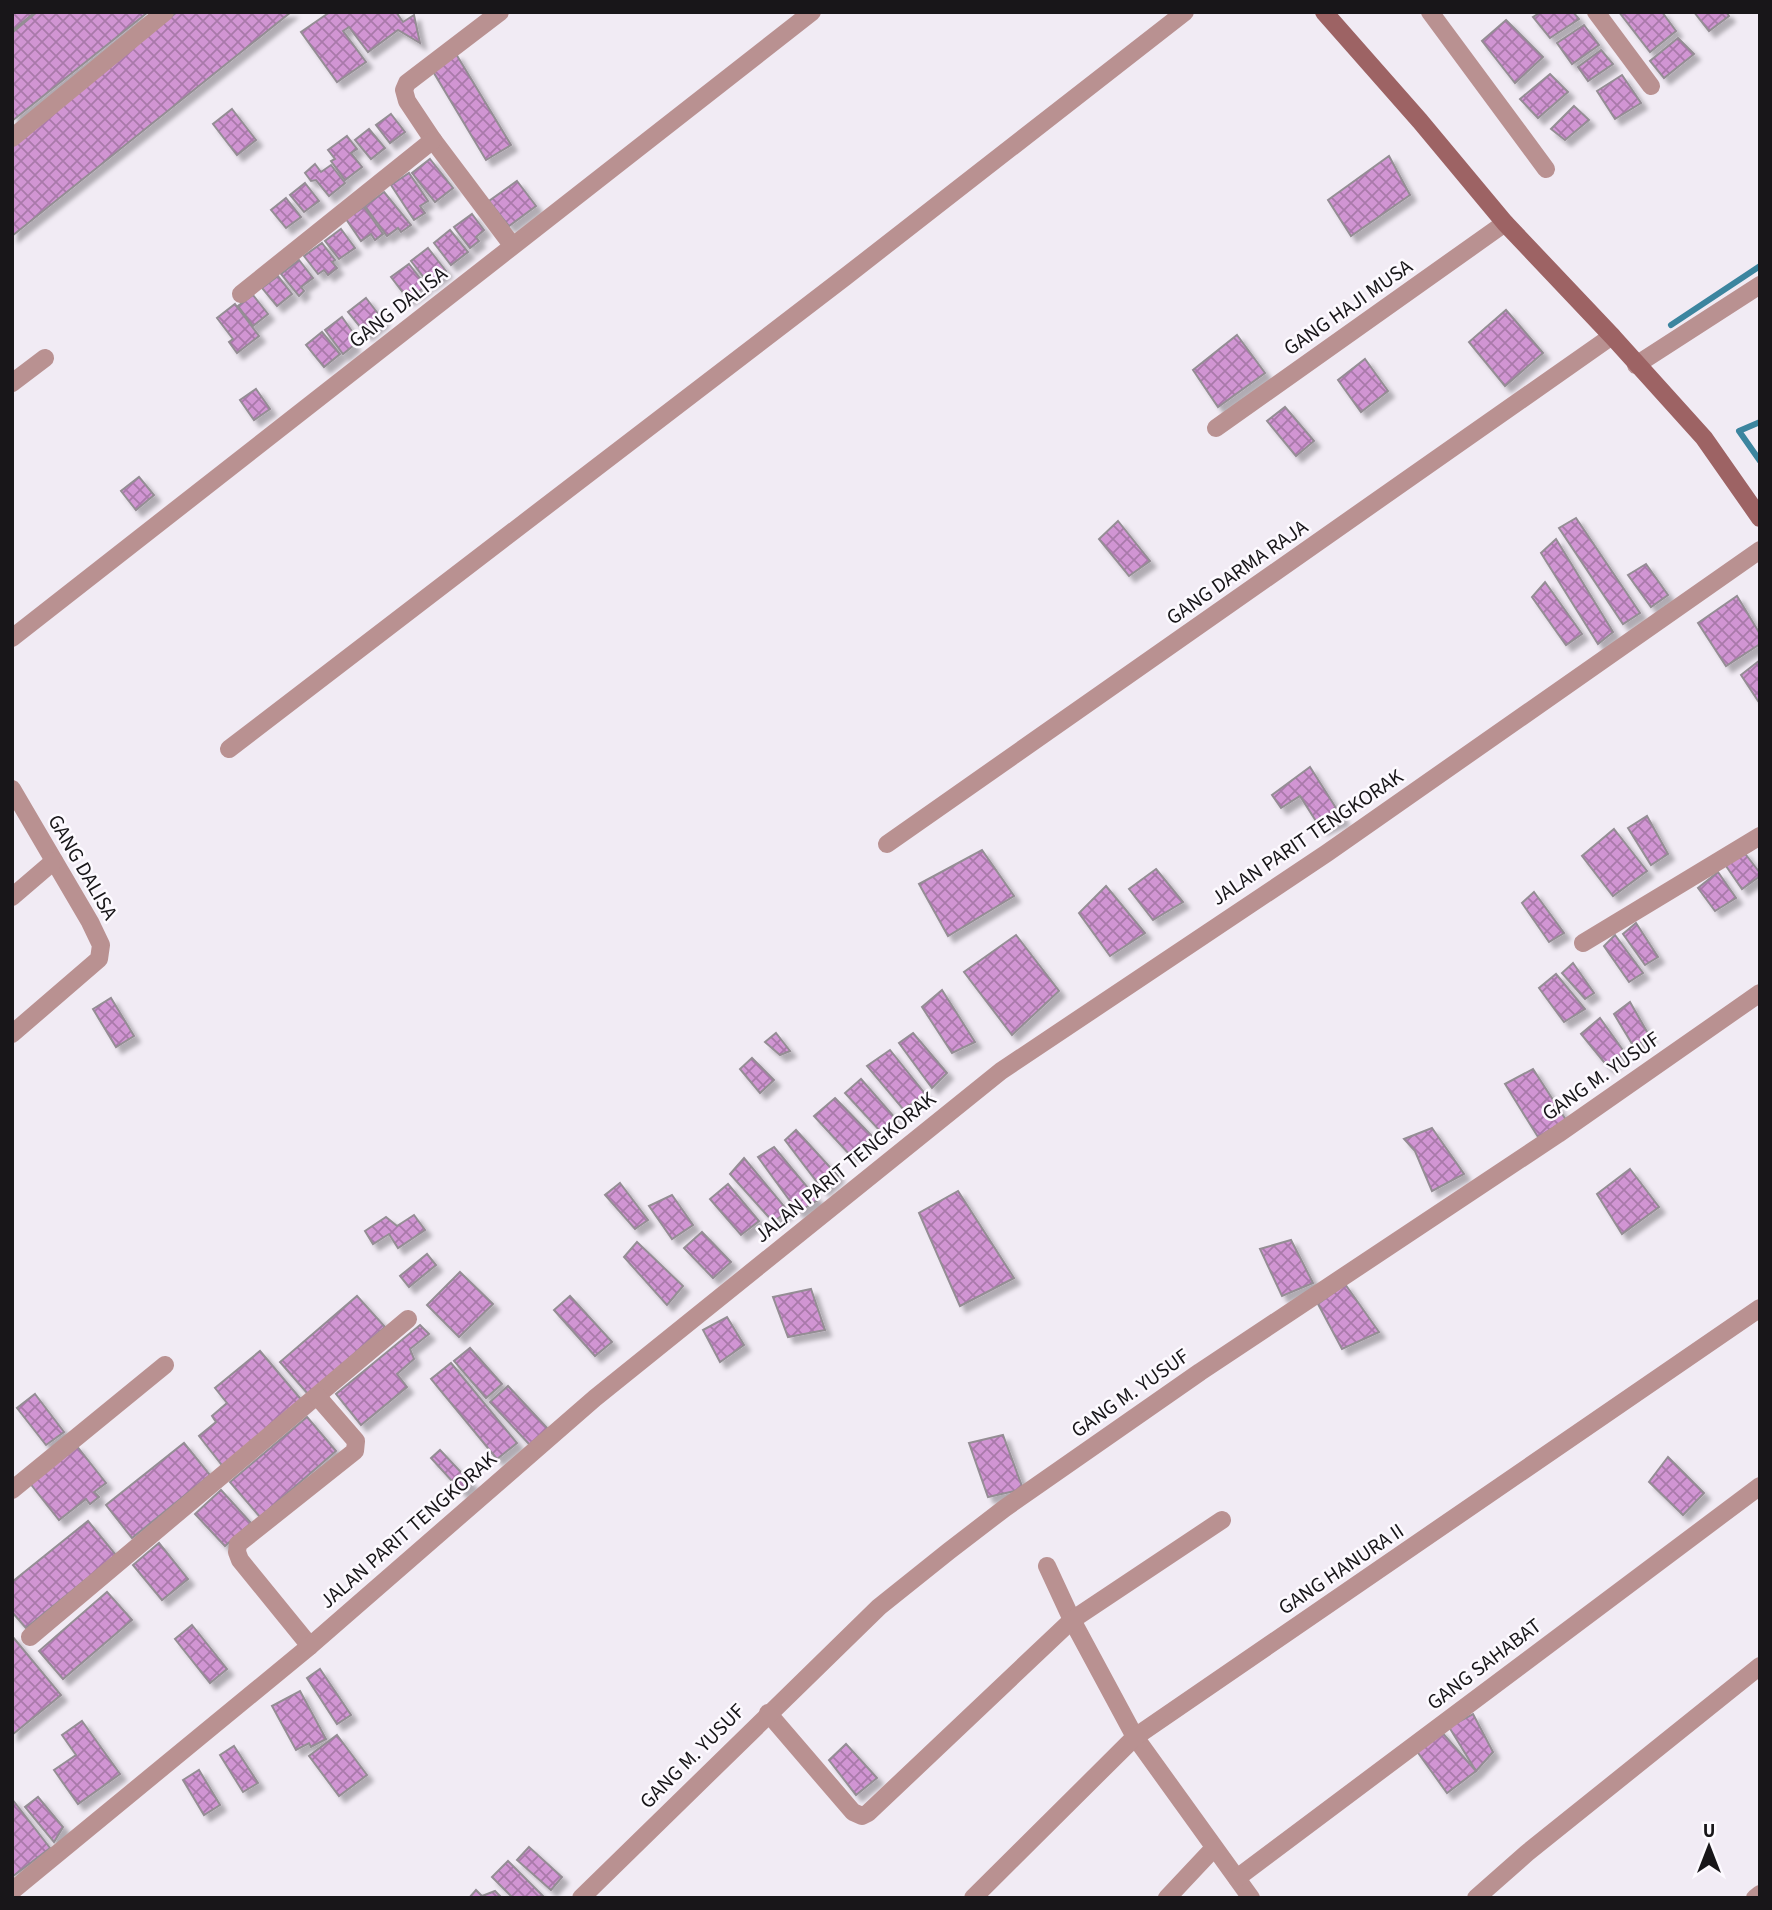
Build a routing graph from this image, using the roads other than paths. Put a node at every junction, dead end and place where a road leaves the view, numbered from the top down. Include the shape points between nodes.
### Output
1 (165, 12) edge
2 (500, 12) edge
3 (812, 12) edge
4 (1185, 12) edge
5 (1324, 12) edge
6 (1430, 12) edge
7 (1596, 12) edge
8 (1651, 86) dead end
9 (12, 138) edge
10 (433, 140) junction
11 (1546, 169) dead end
12 (1505, 223) junction
13 (512, 245) junction
14 (1760, 285) edge
15 (241, 294) dead end
16 (1612, 336) junction
17 (45, 358) dead end
18 (1636, 365) junction
19 (12, 383) edge
20 (1216, 428) dead end
21 (1760, 518) edge
22 (1760, 550) edge
23 (12, 638) edge
24 (229, 749) dead end
25 (12, 789) edge
26 (1760, 836) edge
27 (887, 844) dead end
28 (54, 861) junction
29 (12, 897) edge
30 (1583, 943) dead end
31 (1760, 993) edge
32 (12, 1034) edge
33 (1760, 1308) edge
34 (408, 1319) dead end
35 (165, 1366) dead end
36 (317, 1396) junction
37 (1760, 1486) edge
38 (12, 1490) edge
39 (1222, 1520) dead end
40 (1046, 1566) dead end
41 (1072, 1620) junction
42 (30, 1637) dead end
43 (310, 1646) junction
44 (1760, 1666) edge
45 (768, 1713) junction
46 (1135, 1737) junction
47 (1214, 1848) junction
48 (1237, 1878) junction
49 (12, 1891) edge
50 (1760, 1894) edge
51 (581, 1898) edge
52 (973, 1898) edge
53 (1167, 1898) edge
54 (1251, 1898) edge
55 (1476, 1898) edge
56 (1755, 1898) edge

1 - 9 street
2 - 10 street via 407,83 407,101
3 - 13 street, GANG DALISA
4 - 24 street
5 - 12 main road
6 - 11 street
7 - 8 street
10 - 13 street
10 - 15 street
12 - 16 main road
12 - 20 street, GANG HAJI MUSA
13 - 23 street, GANG DALISA
14 - 18 street
16 - 18 main road
16 - 27 street, GANG DARMA RAJA
17 - 19 street
18 - 21 main road via 1704,438
22 - 43 street, JALAN PARIT TENGKORAK via 1327,853 1001,1072 595,1398
25 - 28 street, GANG DALISA
26 - 30 street
28 - 29 street
28 - 32 street, GANG DALISA via 90,922 100,945 99,959
31 - 45 street, GANG M. YUSUF via 1005,1508 879,1607
33 - 46 street, GANG HANURA II
34 - 36 street
35 - 38 street
36 - 42 street
36 - 43 street via 356,1441 355,1451 238,1544 237,1552
37 - 48 street, GANG SAHABAT
39 - 41 street
40 - 41 street
41 - 45 street via 862,1816 853,1812
41 - 46 street
43 - 49 street, JALAN PARIT TENGKORAK
44 - 55 street
45 - 51 street, GANG M. YUSUF
46 - 47 street
46 - 52 street, GANG HANURA II
47 - 48 street
47 - 53 street
48 - 54 street
50 - 56 street

